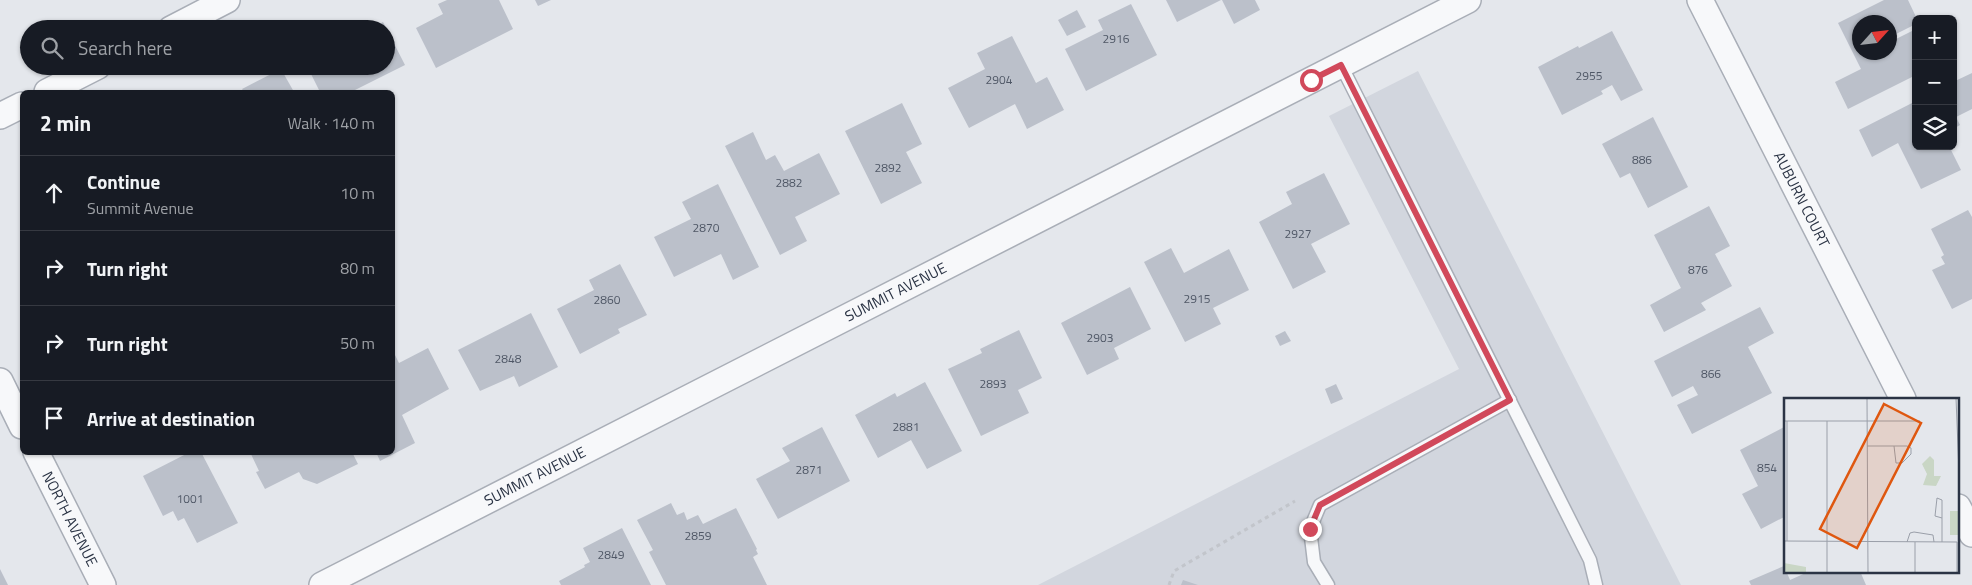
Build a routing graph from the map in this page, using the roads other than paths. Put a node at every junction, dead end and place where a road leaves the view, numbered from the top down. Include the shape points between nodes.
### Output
1 (227, 0) edge
2 (1468, 0) edge
3 (1700, 0) edge
4 (188, 20) edge
5 (1341, 65) junction
6 (80, 75) edge
7 (50, 90) edge
8 (20, 106) edge
9 (0, 116) edge
10 (0, 381) edge
11 (1902, 398) edge
12 (1510, 400) junction
13 (20, 422) edge
14 (38, 455) edge
15 (1960, 511) edge
16 (1972, 534) edge
17 (103, 585) edge
18 (322, 585) edge
19 (1328, 585) edge
20 (1596, 585) edge

1 - 4 street
2 - 5 street, SUMMIT AVENUE
3 - 11 street, AUBURN COURT
5 - 12 lane
5 - 18 street, SUMMIT AVENUE
6 - 7 street
8 - 9 street
10 - 13 street
12 - 19 lane via 1320,505 1310,529 1314,562
12 - 20 lane via 1590,560
14 - 17 street, NORTH AVENUE
15 - 16 street

